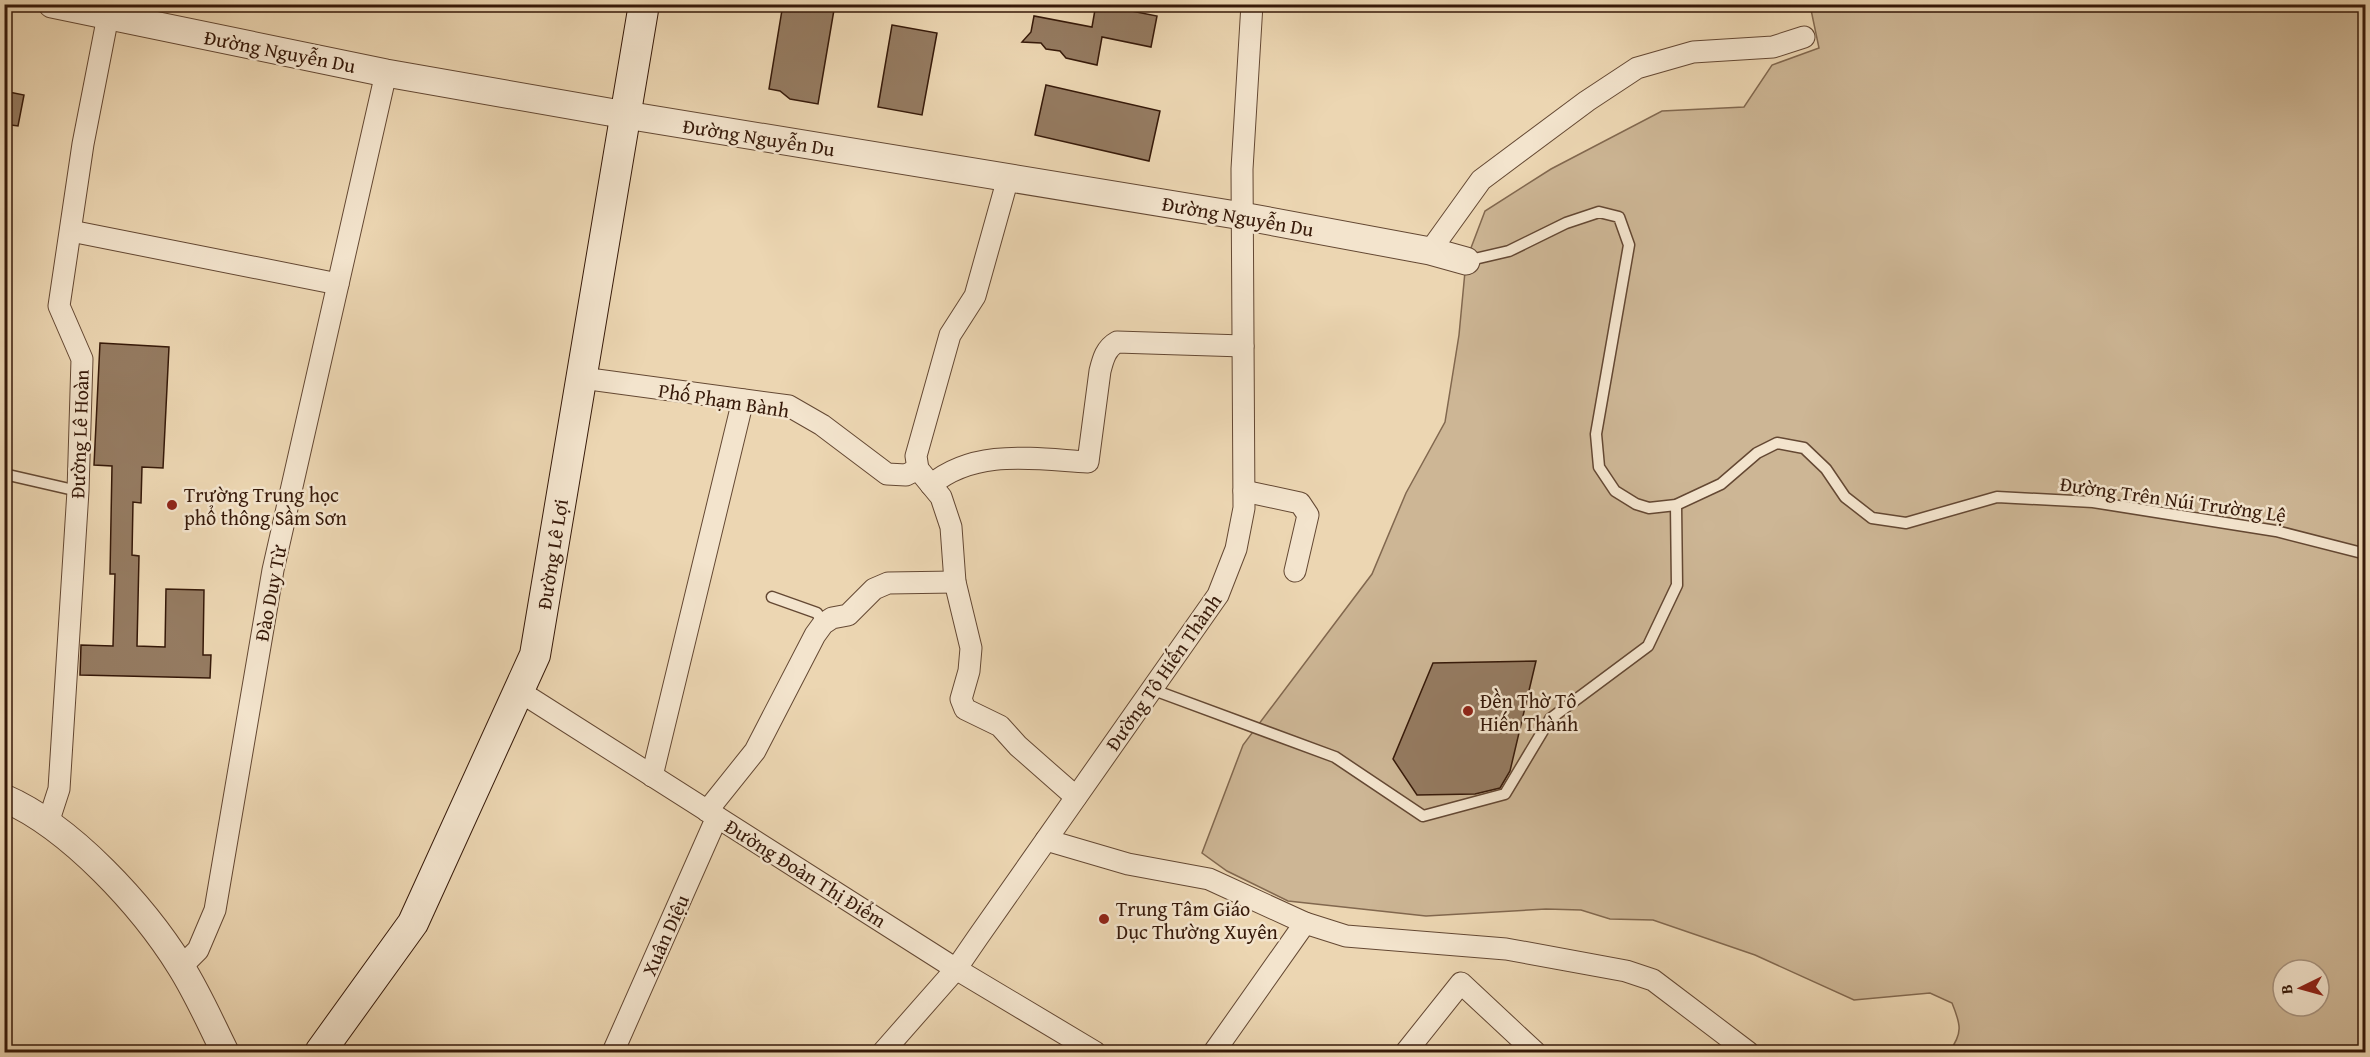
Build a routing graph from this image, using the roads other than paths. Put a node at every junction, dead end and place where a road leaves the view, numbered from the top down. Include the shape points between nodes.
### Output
1 (52, 4) edge
2 (644, 4) edge
3 (1252, 4) edge
4 (111, 8) edge
5 (1804, 37) dead end
6 (386, 72) junction
7 (626, 116) junction
8 (1008, 178) junction
9 (1242, 216) junction
10 (71, 231) junction
11 (1430, 250) junction
12 (1466, 261) joint
13 (338, 284) junction
14 (1243, 346) junction
15 (582, 378) junction
16 (743, 400) junction
17 (4, 474) edge
18 (925, 477) junction
19 (78, 491) junction
20 (1244, 491) junction
21 (1676, 505) junction
22 (2366, 554) edge
23 (1295, 572) dead end
24 (955, 582) junction
25 (772, 597) dead end
26 (822, 624) junction
27 (1151, 689) junction
28 (519, 691) junction
29 (652, 776) junction
30 (1076, 797) junction
31 (6, 800) edge
32 (712, 814) junction
33 (48, 823) junction
34 (1046, 840) junction
35 (1305, 923) junction
36 (181, 967) junction
37 (956, 969) junction
38 (225, 1053) edge
39 (320, 1053) edge
40 (613, 1053) edge
41 (883, 1053) edge
42 (1095, 1053) edge
43 (1214, 1053) edge
44 (1406, 1053) edge
45 (1535, 1053) edge
46 (1748, 1053) edge

1 - 4 street, Đường Nguyễn Du
2 - 7 main road, Đường Lê Lợi
3 - 9 street, Đường Tô Hiến Thành
4 - 6 street, Đường Nguyễn Du
4 - 10 street, Đường Lê Hoàn via 83,144
5 - 11 street via 1773,47 1693,52 1637,68 1481,180
6 - 7 street, Đường Nguyễn Du
6 - 13 street, Đào Duy Từ
7 - 8 street, Đường Nguyễn Du
7 - 15 main road, Đường Lê Lợi
8 - 9 street, Đường Nguyễn Du
8 - 18 street via 975,296 951,335 916,456
9 - 11 street, Đường Nguyễn Du
9 - 14 street, Đường Tô Hiến Thành
10 - 13 street
10 - 19 street, Đường Lê Hoàn via 59,306 82,360
11 - 12 street, Đường Nguyễn Du
12 - 21 lane, Đường Trên Núi Trường Lệ via 1509,251 1566,223 1599,212 1620,216 1629,245 1596,434 1599,466 1615,491 1636,504 1649,508
13 - 36 street, Đào Duy Từ via 273,570 215,910 198,950
14 - 18 street via 1117,342 1111,345 1100,371 1088,462 994,458
14 - 20 street, Đường Tô Hiến Thành
15 - 16 street, Phố Phạm Bành
15 - 28 main road, Đường Lê Lợi via 535,655
16 - 18 street, Phố Phạm Bành via 789,406 822,425 887,474
16 - 29 street
17 - 19 lane
18 - 24 street via 948,512
19 - 33 street, Đường Lê Hoàn via 59,789
20 - 23 street via 1300,503 1305,508 1308,515
20 - 27 street, Đường Tô Hiến Thành via 1236,549 1218,595
21 - 22 lane, Đường Trên Núi Trường Lệ via 1721,484 1757,453 1776,443 1804,448 1826,469 1845,497 1872,518 1905,523 1997,496 2093,502 2276,531
21 - 27 lane via 1677,585 1648,646 1550,719 1504,794 1423,816 1335,757
24 - 26 street via 888,583 874,589 848,615
24 - 30 street via 971,648 962,704 1000,726
25 - 26 lane via 817,613
26 - 32 street, Xuân Diệu via 755,751
27 - 30 street, Đường Tô Hiến Thành
28 - 29 street, Đường Đoàn Thị Điểm
28 - 39 main road, Đường Lê Lợi via 413,923
29 - 32 street, Đường Đoàn Thị Điểm
30 - 34 street, Đường Tô Hiến Thành
31 - 33 street
32 - 37 street, Đường Đoàn Thị Điểm
32 - 40 street, Xuân Diệu
33 - 36 street via 127,893
34 - 35 street via 1128,864 1209,879
34 - 37 street, Đường Tô Hiến Thành
35 - 43 street
35 - 46 street via 1346,936 1506,949 1626,971 1653,980
36 - 38 street
37 - 41 street, Đường Tô Hiến Thành
37 - 42 street, Đường Đoàn Thị Điểm
44 - 45 street via 1461,983

